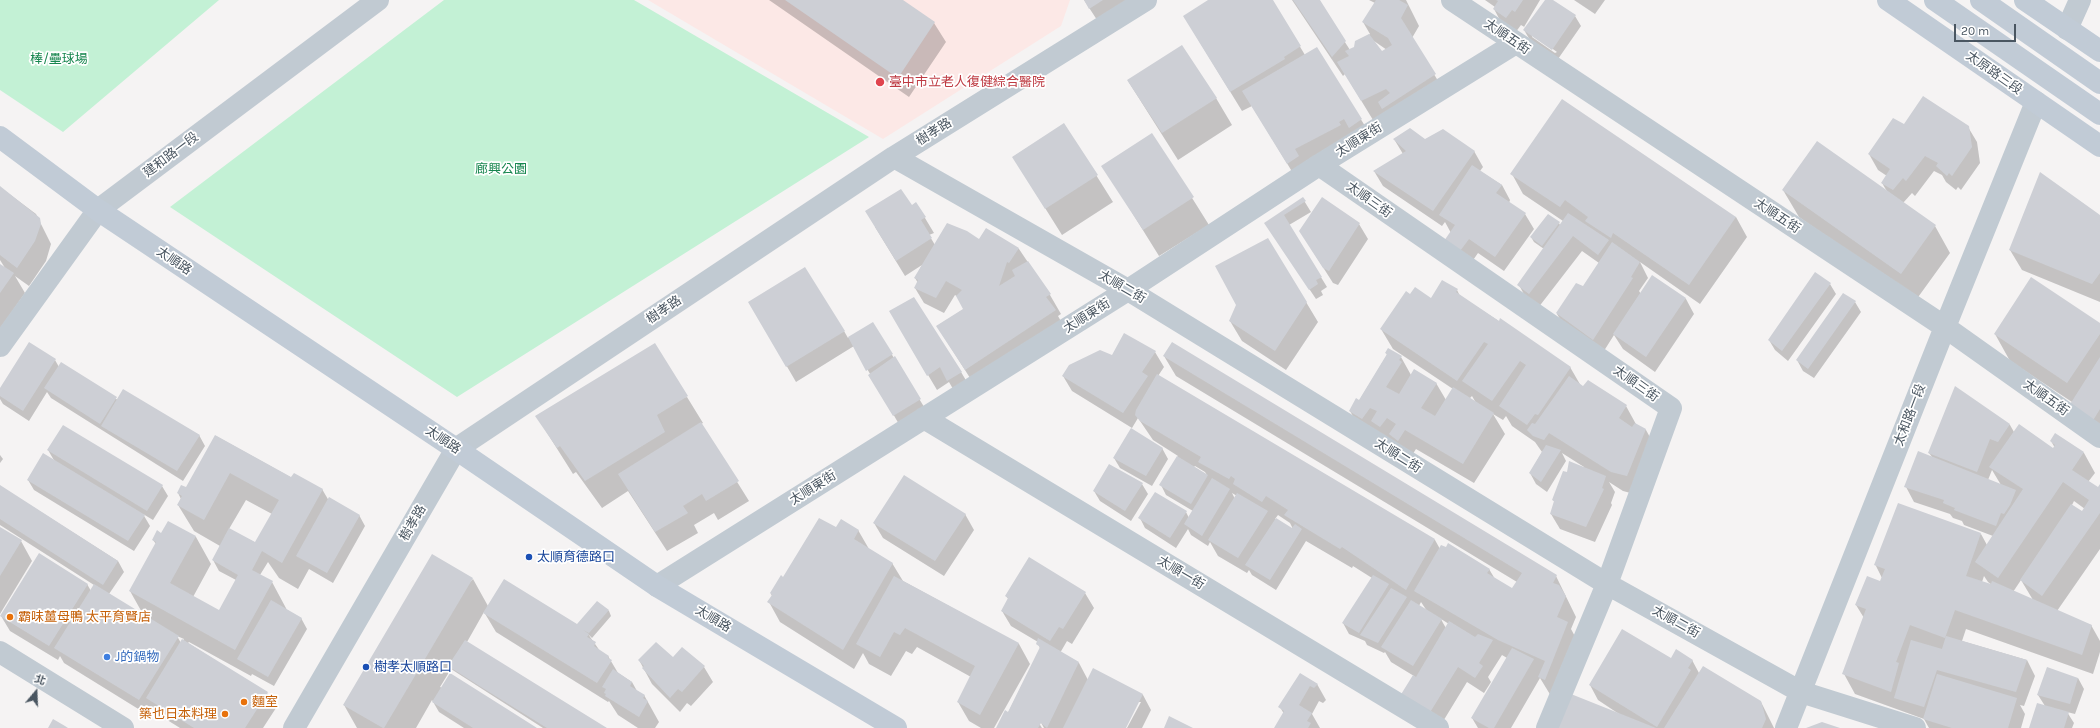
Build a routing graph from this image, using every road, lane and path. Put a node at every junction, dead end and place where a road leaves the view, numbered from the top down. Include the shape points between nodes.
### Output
1 (378, 0) edge
2 (1146, 0) edge
3 (1452, 0) edge
4 (1888, 0) edge
5 (1935, 0) edge
6 (1981, 0) edge
7 (2025, 0) edge
8 (2080, 0) edge
9 (2067, 29) junction
10 (1516, 43) junction
11 (2100, 51) edge
12 (2100, 83) edge
13 (2036, 102) junction
14 (2100, 114) edge
15 (0, 137) edge
16 (2100, 146) edge
17 (894, 157) junction
18 (1319, 165) junction
19 (98, 210) junction
20 (1128, 290) junction
21 (1945, 327) junction
22 (0, 346) edge
23 (924, 418) junction
24 (2100, 437) edge
25 (456, 449) junction
26 (1607, 584) junction
27 (657, 586) junction
28 (0, 652) edge
29 (1801, 692) junction
30 (123, 728) edge
31 (294, 728) edge
32 (896, 728) edge
33 (1438, 728) edge
34 (1547, 728) edge
35 (1786, 728) edge
36 (1915, 728) edge

1 - 19 street, 建和路一段
2 - 17 street, 樹孝路
3 - 10 street, 太順五街
4 - 13 street, 太原路三段
5 - 14 street, 太原路三段
6 - 12 street
7 - 9 street
8 - 9 street
9 - 11 street
10 - 18 street, 太順東街
10 - 21 street, 太順五街
13 - 16 street, 太原路三段
13 - 21 street, 太和路一段
15 - 19 street, 太順路
17 - 20 street, 太順二街
17 - 25 street, 樹孝路
18 - 20 street, 太順東街
18 - 26 street, 太順三街 via 1671,408
19 - 22 street, 建和路一段
19 - 25 street, 太順路
20 - 23 street, 太順東街
20 - 26 street, 太順二街
21 - 24 street, 太順五街
21 - 29 street, 太和路一段
23 - 27 street, 太順東街
23 - 33 street, 太順一街
25 - 27 street, 太順路
25 - 31 street, 樹孝路
26 - 29 street, 太順二街
26 - 34 street, 太順三街
27 - 32 street, 太順路
28 - 30 street
29 - 35 street, 太和路一段
29 - 36 street, 太順二街

